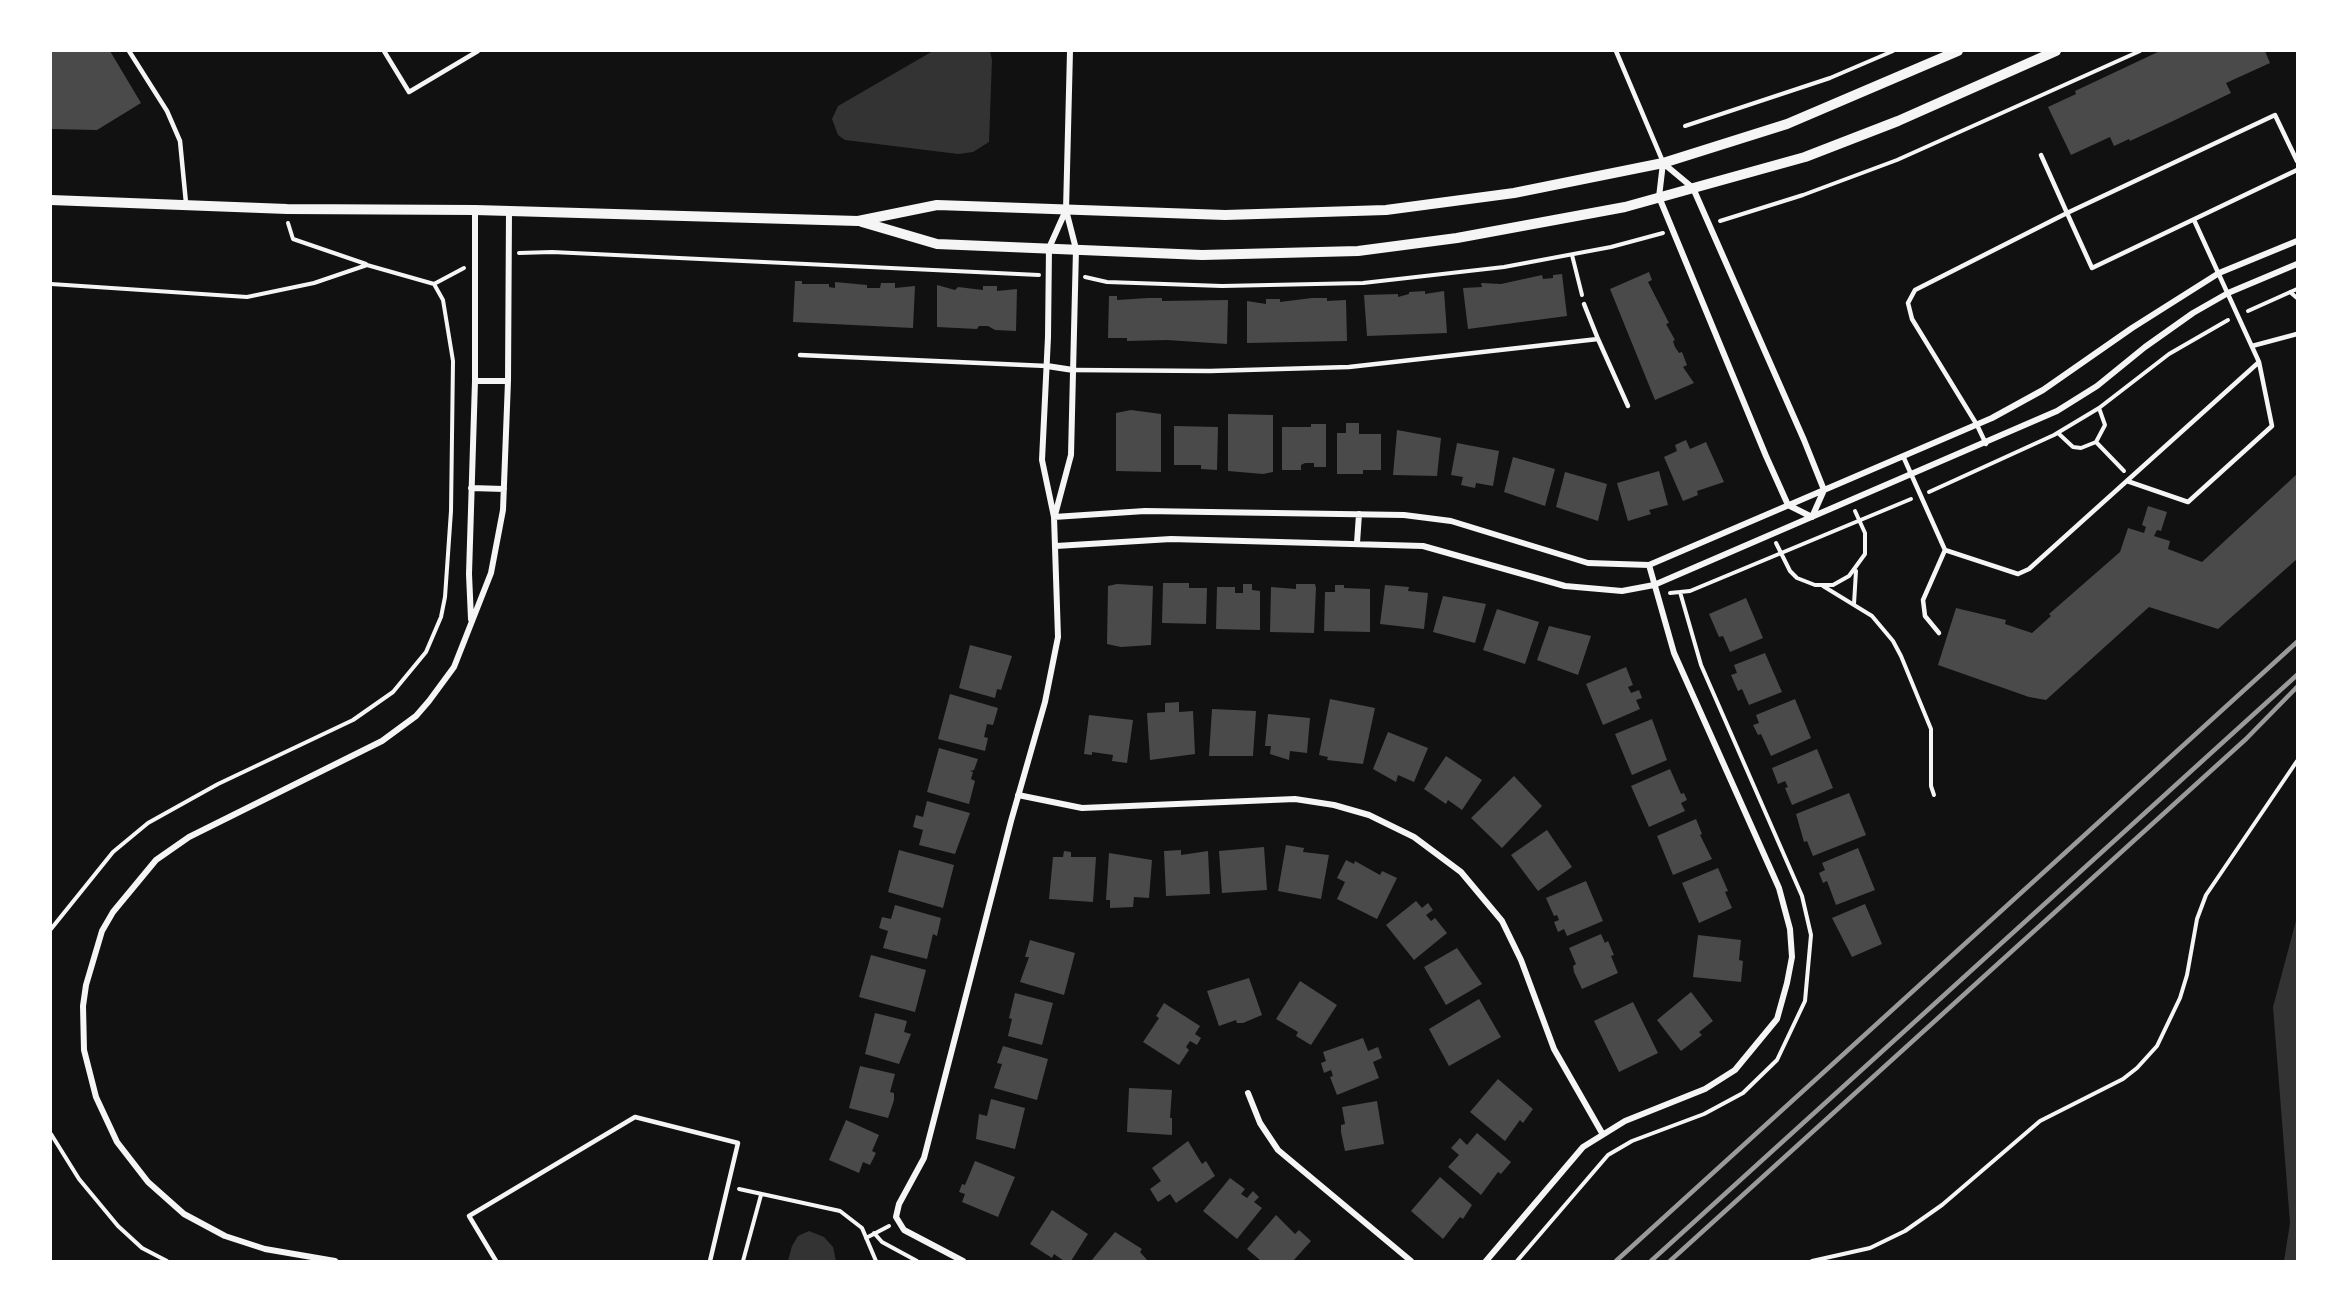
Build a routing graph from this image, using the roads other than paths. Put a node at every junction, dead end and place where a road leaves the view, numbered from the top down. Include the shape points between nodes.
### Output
1 (129, 51) edge
2 (384, 51) edge
3 (478, 51) edge
4 (1070, 51) edge
5 (1616, 51) edge
6 (1958, 51) edge
7 (2056, 51) edge
8 (2041, 156) dead end
9 (2297, 161) edge
10 (1663, 163) junction
11 (2297, 170) edge
12 (1693, 188) junction
13 (1659, 197) junction
14 (51, 200) edge
15 (186, 203) junction
16 (475, 210) junction
17 (1066, 210) junction
18 (509, 211) junction
19 (2067, 213) junction
20 (2194, 220) junction
21 (858, 221) junction
22 (2297, 241) edge
23 (1049, 248) junction
24 (1076, 249) junction
25 (2297, 264) edge
26 (2219, 273) junction
27 (2228, 293) junction
28 (1584, 304) road end
29 (2297, 334) edge
30 (1598, 339) junction
31 (2252, 346) junction
32 (800, 354) dead end
33 (2259, 362) junction
34 (1047, 366) junction
35 (1073, 370) junction
36 (475, 381) junction
37 (508, 381) junction
38 (1628, 406) dead end
39 (1977, 425) junction
40 (1986, 444) junction
41 (1903, 456) junction
42 (1912, 475) junction
43 (2129, 480) junction
44 (471, 488) junction
45 (504, 489) junction
46 (1824, 490) junction
47 (1788, 506) junction
48 (1359, 514) junction
49 (1054, 517) junction
50 (1812, 517) junction
51 (1358, 543) junction
52 (1056, 546) junction
53 (1945, 550) junction
54 (1649, 565) junction
55 (1654, 585) junction
56 (472, 623) junction
57 (1939, 633) dead end
58 (1018, 795) junction
59 (1248, 1093) dead end
60 (1602, 1133) junction
61 (335, 1261) edge
62 (495, 1261) edge
63 (710, 1261) edge
64 (963, 1261) edge
65 (1411, 1261) edge
66 (1486, 1261) edge

1 - 15 lane via 167,111 180,141
2 - 3 lane via 408,92
4 - 17 street
5 - 10 lane
6 - 10 street via 1787,124
7 - 12 street via 1825,149
8 - 19 lane
9 - 19 lane via 2275,115
10 - 12 street
10 - 13 street
10 - 17 street via 1514,193 1386,210 1226,215
11 - 20 lane
12 - 13 street
12 - 46 street
13 - 24 street via 1561,220 1358,251 1202,255
13 - 47 street
14 - 15 street
15 - 16 street
16 - 18 street
16 - 36 street
17 - 21 street via 937,205
17 - 23 street
17 - 24 street
18 - 21 street
18 - 37 street
19 - 20 lane via 2092,268
19 - 39 lane via 1915,290 1908,303 1912,319
20 - 26 lane
21 - 23 street via 937,244
22 - 26 street
23 - 24 street
23 - 34 street
24 - 35 street
25 - 27 street
26 - 27 lane
26 - 39 street via 2043,390
27 - 31 lane
27 - 40 street via 2193,313 2097,386 2057,411
28 - 30 lane
29 - 31 lane
30 - 35 lane via 1349,367
30 - 38 lane
31 - 33 lane
32 - 34 lane
33 - 43 lane
33 - 43 lane via 2272,426 2188,502
34 - 35 street
34 - 49 street via 1042,460
35 - 49 street via 1071,455
36 - 37 street
36 - 44 street
37 - 45 street
39 - 40 lane
39 - 41 street
40 - 42 street
41 - 42 lane
41 - 46 street
42 - 50 street
42 - 53 lane
43 - 53 lane via 2024,573
44 - 45 street
44 - 56 street
45 - 56 street via 491,573
46 - 47 street
46 - 50 street
47 - 50 street
47 - 54 street
48 - 49 street via 1144,511
48 - 51 street
48 - 54 street via 1451,521 1567,559 1610,566
49 - 52 street
50 - 55 street
51 - 52 street via 1171,539
51 - 55 street via 1424,546 1565,586 1622,591
52 - 58 street via 1058,637 1045,702
53 - 57 lane via 1923,600 1925,616
54 - 55 street
55 - 60 street via 1674,652 1779,888 1790,929 1792,957 1777,1019 1735,1070 1705,1089 1664,1103
56 - 61 street via 464,647 440,687 400,729 363,752 189,837 156,860 102,931 86,985 84,1050 96,1097 117,1142 148,1182 184,1214 225,1236 265,1249
58 - 60 street via 1082,808 1295,799 1369,815 1414,837 1461,872 1502,921 1554,1049
58 - 64 street via 924,1158 899,1204 898,1222 912,1235
59 - 65 street via 1260,1123 1278,1150
60 - 66 street via 1564,1168
62 - 63 lane via 469,1216 635,1117 738,1143

